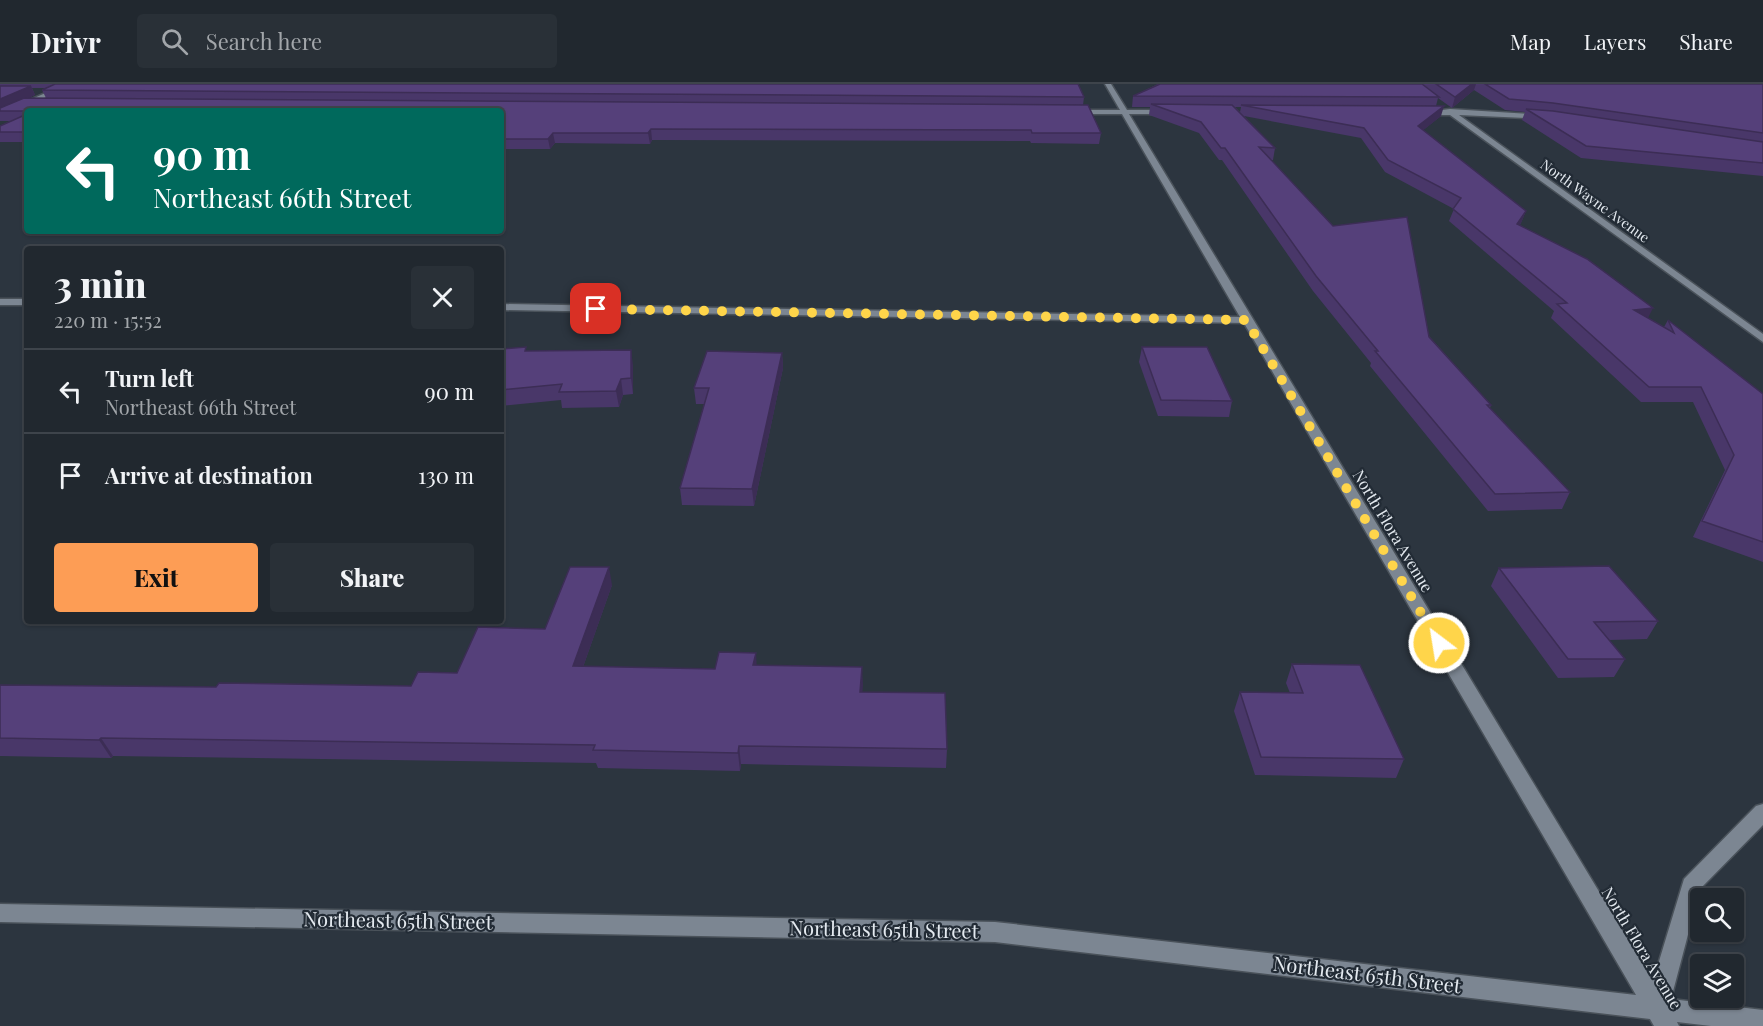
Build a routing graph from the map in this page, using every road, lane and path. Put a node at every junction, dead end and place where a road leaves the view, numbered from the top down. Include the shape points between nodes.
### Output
1 (72, 84) edge
2 (1108, 84) edge
3 (34, 91) dead end
4 (57, 91) junction
5 (1437, 102) dead end
6 (27, 104) junction
7 (51, 104) edge
8 (1059, 112) edge
9 (1125, 112) junction
10 (1182, 112) edge
11 (1407, 113) edge
12 (1453, 113) junction
13 (0, 116) edge
14 (1558, 119) edge
15 (0, 302) edge
16 (24, 302) edge
17 (504, 308) edge
18 (1246, 320) junction
19 (1763, 339) edge
20 (1763, 812) edge
21 (0, 913) edge
22 (1662, 1017) edge
23 (1763, 1021) edge

1 - 4 street
2 - 9 street, North Flora Avenue
3 - 4 street
4 - 6 street
5 - 12 street, North Wayne Avenue
6 - 7 street
6 - 13 street
8 - 9 street
9 - 10 street
9 - 18 street, North Flora Avenue
11 - 12 street
12 - 14 street
12 - 19 street, North Wayne Avenue
15 - 16 street
17 - 18 street
18 - 22 street, North Flora Avenue
20 - 22 street via 1691,885
21 - 22 street, Northeast 65th Street via 995,932
22 - 23 street, Northeast 65th Street

